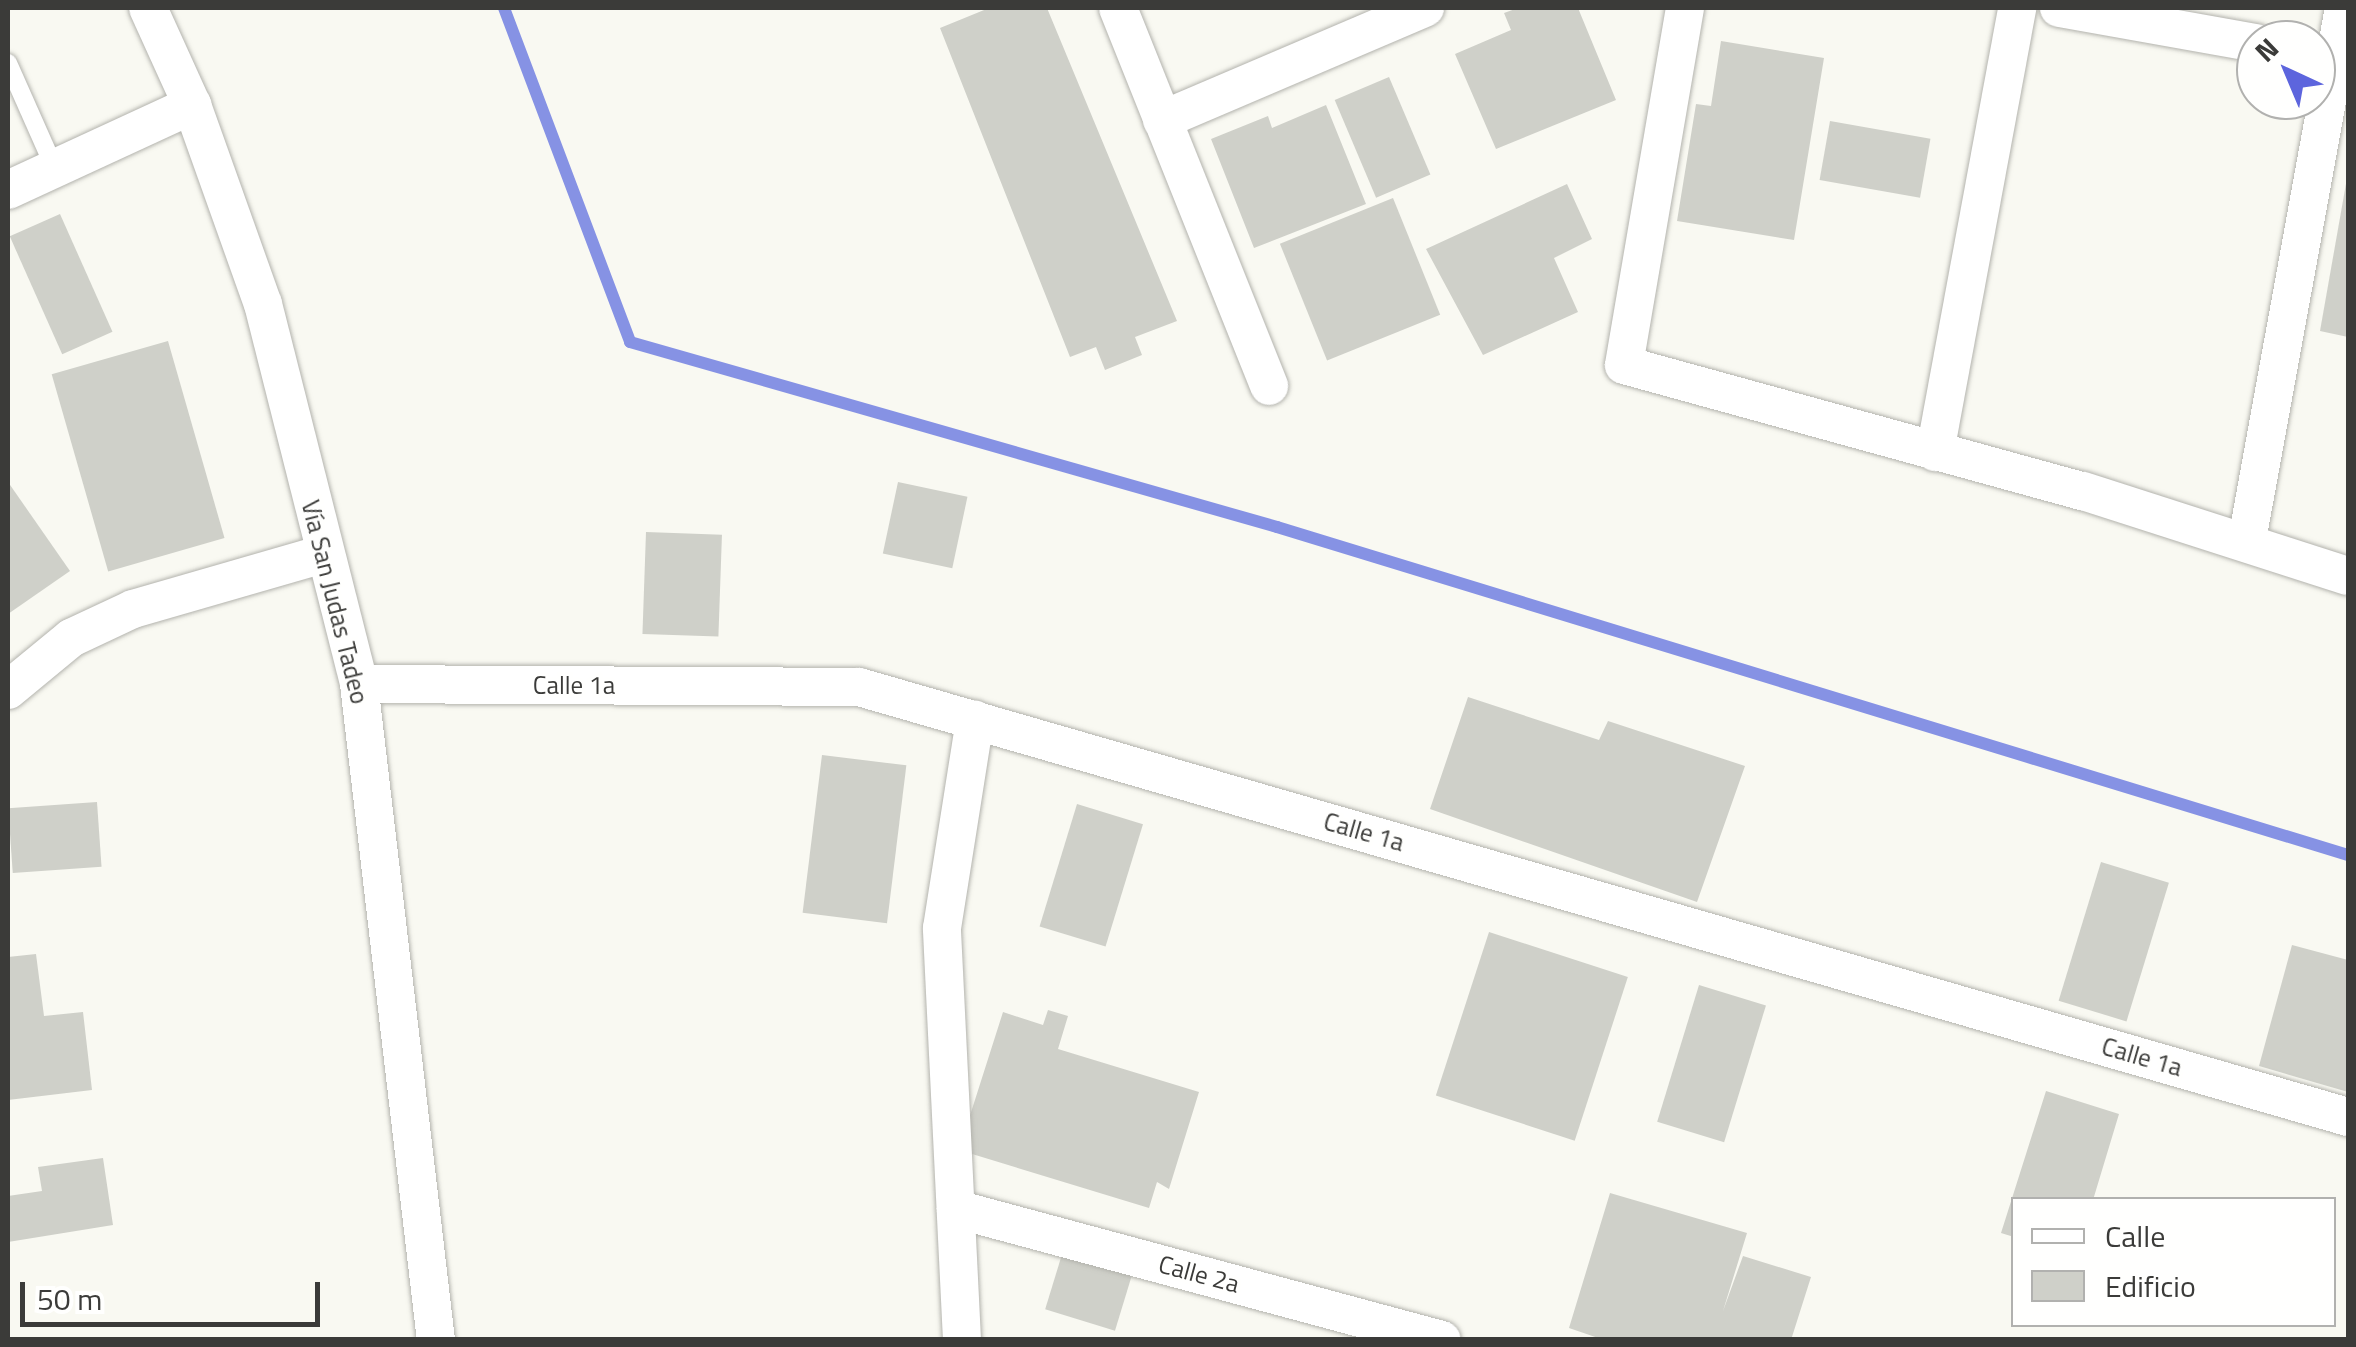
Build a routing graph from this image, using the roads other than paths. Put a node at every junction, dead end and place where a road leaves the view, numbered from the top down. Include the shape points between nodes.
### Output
1 (148, 8) edge
2 (1118, 8) edge
3 (1425, 8) edge
4 (1686, 8) edge
5 (2017, 8) edge
6 (2059, 8) edge
7 (2236, 39) edge
8 (8, 63) edge
9 (192, 105) junction
10 (1162, 120) junction
11 (2315, 120) edge
12 (54, 168) junction
13 (8, 190) edge
14 (1269, 386) dead end
15 (1935, 452) junction
16 (2247, 540) junction
17 (323, 554) junction
18 (2348, 576) edge
19 (359, 684) junction
20 (8, 690) edge
21 (975, 720) junction
22 (2348, 1117) edge
23 (956, 1209) junction
24 (436, 1340) edge
25 (962, 1340) edge
26 (1442, 1340) edge

1 - 9 street, Vía San Judas Tadeo
2 - 10 street
3 - 10 street
4 - 15 street via 1624,365
5 - 15 street
6 - 7 street
8 - 12 lane
9 - 12 street
9 - 17 street, Vía San Judas Tadeo via 263,304
10 - 14 street
11 - 16 street
12 - 13 street
15 - 16 street
16 - 18 street
17 - 19 street, Vía San Judas Tadeo
17 - 20 street via 133,608 72,638
19 - 21 street, Calle 1a via 859,686
19 - 24 street, Vía San Judas Tadeo
21 - 22 street, Calle 1a
21 - 23 street via 942,928
23 - 25 street
23 - 26 street, Calle 2a

